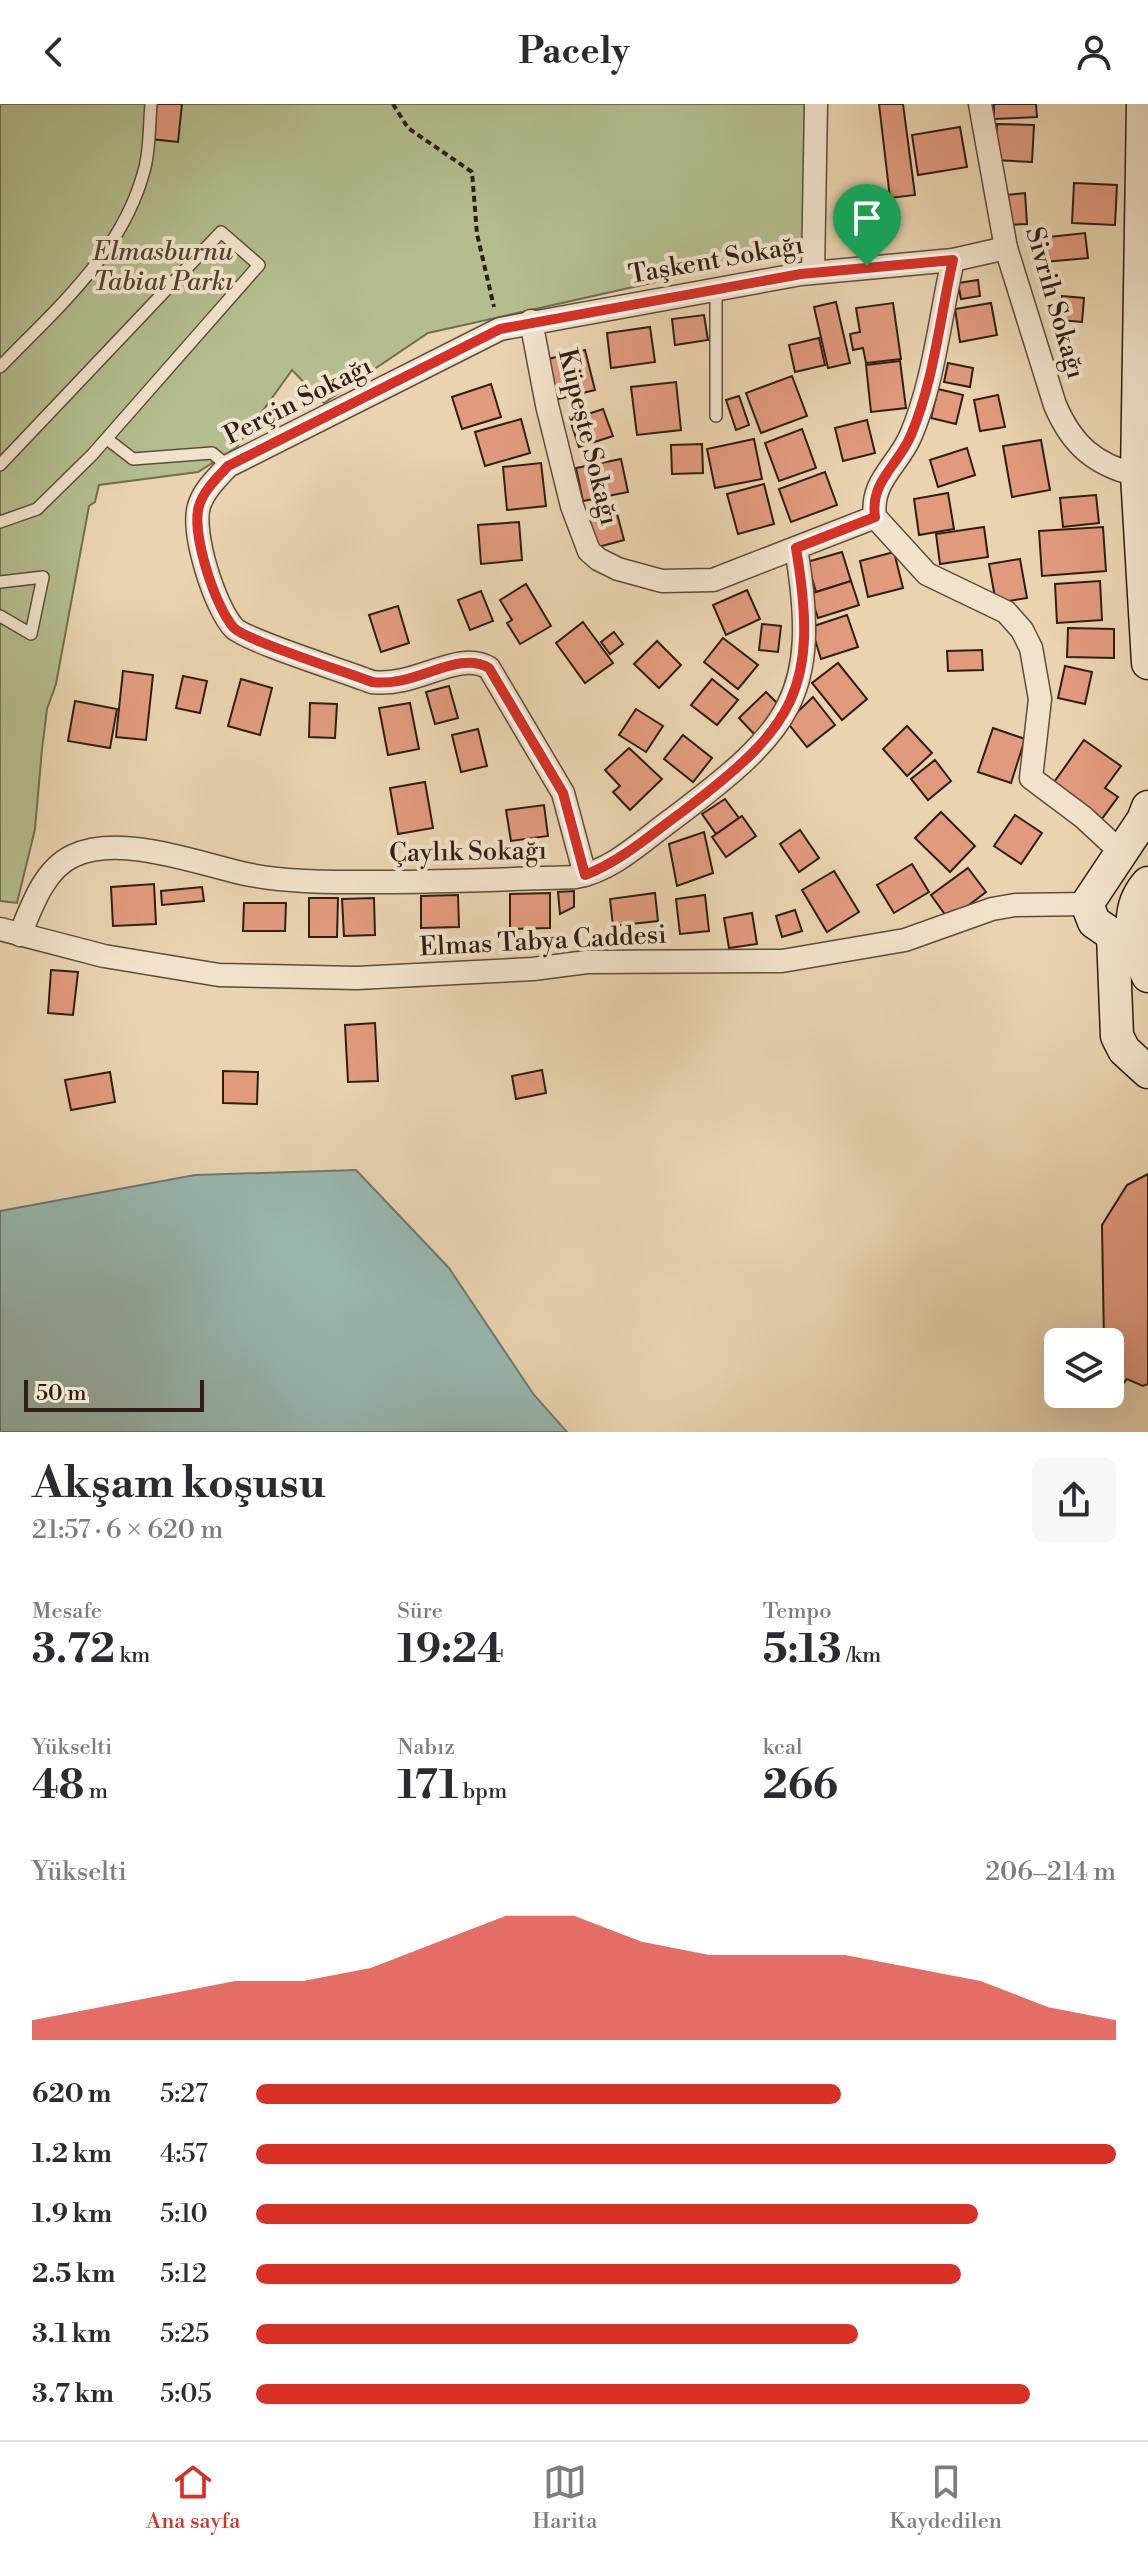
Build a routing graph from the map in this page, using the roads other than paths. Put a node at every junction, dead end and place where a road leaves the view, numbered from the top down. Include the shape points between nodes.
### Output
1 (151, 104) edge
2 (816, 104) edge
3 (980, 104) edge
4 (1143, 104) edge
5 (1006, 248) junction
6 (953, 260) junction
7 (1143, 260) edge
8 (813, 272) junction
9 (716, 289) junction
10 (531, 321) junction
11 (0, 367) edge
12 (716, 416) dead end
13 (107, 439) junction
14 (0, 465) edge
15 (228, 466) junction
16 (1137, 475) junction
17 (875, 517) junction
18 (0, 522) edge
19 (796, 548) junction
20 (1145, 554) edge
21 (0, 582) edge
22 (0, 616) edge
23 (1148, 663) edge
24 (1138, 830) edge
25 (585, 875) junction
26 (1094, 893) junction
27 (1132, 910) edge
28 (10, 932) edge
29 (1148, 976) edge
30 (1148, 1072) edge

1 - 11 lane via 145,170 106,255
2 - 8 street
3 - 5 street, Sivrih Sokağı
4 - 7 main road
5 - 6 street, Taşkent Sokağı
5 - 16 street, Sivrih Sokağı via 1064,425 1093,458
6 - 8 street, Taşkent Sokağı
6 - 17 street via 919,413 904,450 877,487
7 - 16 main road
8 - 9 street, Taşkent Sokağı
9 - 10 street, Taşkent Sokağı
9 - 12 lane
10 - 15 street, Perçin Sokağı via 500,329
10 - 19 street, Küpeşte Sokağı via 572,506 589,551 598,559 618,569 687,583 713,580
13 - 14 lane via 259,265 221,232
13 - 15 lane via 133,459 212,453
13 - 18 lane via 37,509
15 - 25 street, Perçin Sokağı via 199,507 198,532 221,606 235,629 391,685 460,661 478,661 489,668 563,793
16 - 20 main road
17 - 19 street, Küpeşte Sokağı
17 - 24 street via 927,574 1006,612 1022,630 1031,648 1040,699 1031,778 1083,817
19 - 25 street, Çaylık Sokağı via 805,642 790,706 720,783 609,866
20 - 23 main road
21 - 22 lane via 43,577 31,634
24 - 26 main road
25 - 28 street, Çaylık Sokağı via 406,882 281,880 168,854 101,850 74,855 59,865
26 - 27 main road
26 - 27 main road via 1094,922
26 - 28 street, Elmas Tabya Caddesi via 992,909 905,940 782,961 587,962 357,978 219,975
27 - 29 main road via 1135,942
27 - 30 main road via 1117,1036

